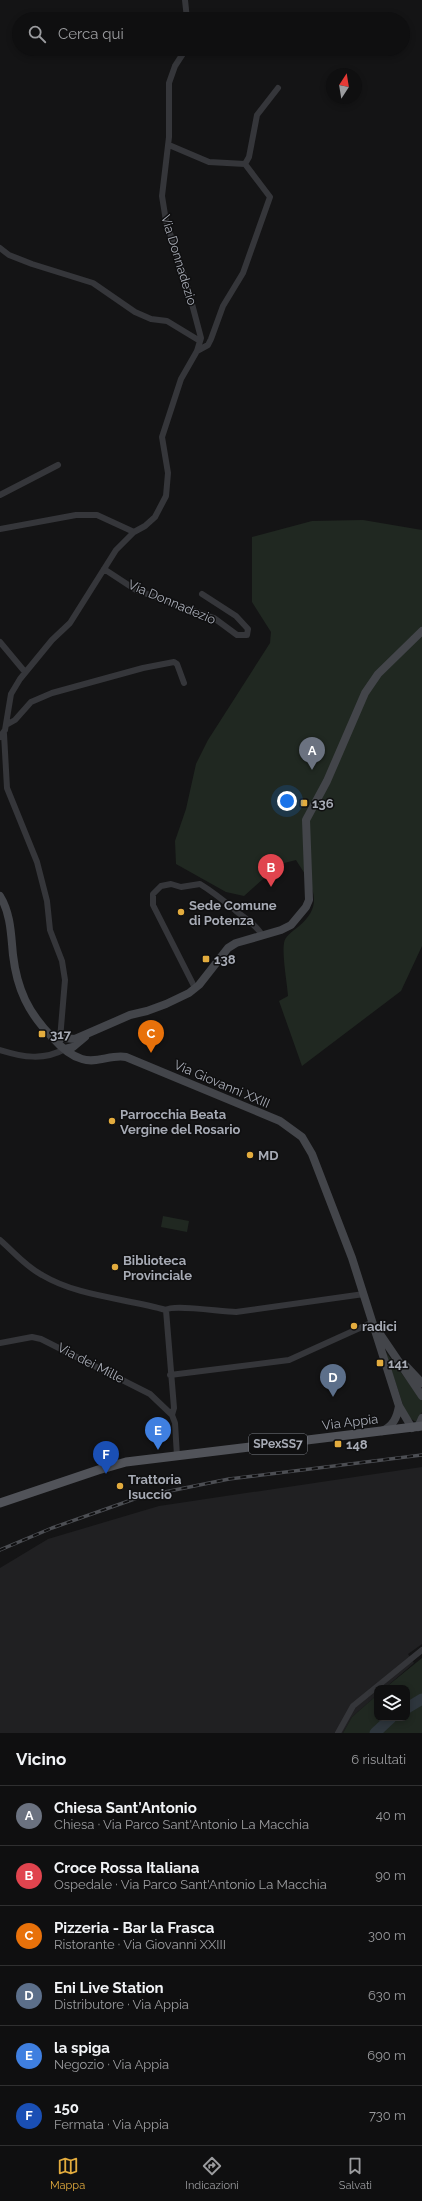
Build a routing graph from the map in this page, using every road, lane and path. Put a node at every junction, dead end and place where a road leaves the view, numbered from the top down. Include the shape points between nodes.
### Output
1 (185, 0) edge
2 (186, 12) edge
3 (181, 56) edge
4 (278, 88) dead end
5 (169, 146) junction
6 (245, 164) junction
7 (0, 248) edge
8 (200, 341) junction
9 (197, 351) junction
10 (58, 465) dead end
11 (0, 495) edge
12 (0, 529) edge
13 (134, 532) junction
14 (104, 569) junction
15 (202, 594) dead end
16 (422, 631) edge
17 (0, 642) edge
18 (25, 672) junction
19 (184, 683) dead end
20 (6, 725) junction
21 (2, 736) edge
22 (0, 896) edge
23 (3, 906) edge
24 (262, 935) junction
25 (195, 988) junction
26 (56, 1038) junction
27 (75, 1041) junction
28 (65, 1049) junction
29 (0, 1050) edge
30 (81, 1059) junction
31 (0, 1240) edge
32 (364, 1294) junction
33 (166, 1310) junction
34 (374, 1324) junction
35 (0, 1343) edge
36 (393, 1352) junction
37 (170, 1376) junction
38 (422, 1383) edge
39 (422, 1396) edge
40 (399, 1406) junction
41 (172, 1415) junction
42 (418, 1425) edge
43 (380, 1432) junction
44 (177, 1456) junction
45 (0, 1503) edge
46 (422, 1650) edge
47 (338, 1733) edge

1 - 2 street
3 - 5 street, Via Donnadezio via 169,83
4 - 6 street via 257,115 249,157
5 - 6 street via 209,162
5 - 8 street, Via Donnadezio via 163,184 163,204 191,299
6 - 9 street, Via Donnadezio via 270,197 242,273 224,306 212,339 208,345
7 - 8 street via 9,255 27,262 93,283 135,312 167,322
8 - 9 street, Via Donnadezio
9 - 13 street, Via Donnadezio via 182,379 162,437 168,473 166,496 155,517
10 - 11 street
12 - 13 street via 76,515 97,515
13 - 14 street, Via Donnadezio via 116,550
14 - 15 street, Via Donnadezio via 136,590 202,613 224,624 238,635 247,635 248,629 236,616
14 - 18 street, Via Donnadezio via 70,623
16 - 24 main road via 378,674 365,693 306,820 309,893 306,907 291,925
17 - 18 street
18 - 20 street, Via Donnadezio via 12,694
19 - 20 street via 174,662 143,668 52,693 31,702 15,720
20 - 21 street, Via Donnadezio
21 - 26 street, Via Donnadezio via 8,788 37,862 47,901 50,930 62,961 65,980
22 - 23 main road
23 - 26 main road via 10,926 21,994 33,1015
24 - 25 main road via 228,948
24 - 25 street via 257,927 235,911 226,900 200,884 181,887 166,884 156,889 152,899 153,905
25 - 27 main road via 166,1004 130,1015
26 - 27 main road
26 - 28 main road
27 - 28 main road
27 - 30 main road
28 - 29 street via 50,1056 35,1057
28 - 30 main road
30 - 32 main road, Via Giovanni XXIII via 94,1060 118,1055 126,1057 292,1128 306,1142 312,1154
31 - 33 street via 27,1265 54,1281 90,1293
32 - 33 street via 236,1312 173,1307
32 - 34 main road, Via Giovanni XXIII
33 - 37 street
34 - 36 main road
34 - 37 street via 289,1360
34 - 40 main road
35 - 41 street, Via dei Mille via 32,1337 41,1339 145,1391
36 - 38 main road
36 - 39 main road
37 - 41 street via 174,1408
40 - 42 main road
40 - 43 main road via 392,1425
41 - 44 street via 176,1423
42 - 43 main road, Via Appia / SPexSS7
43 - 44 main road, Via Appia / SPexSS7
44 - 45 main road, Via Appia / SPexSS7 via 126,1462
46 - 47 street via 353,1706

